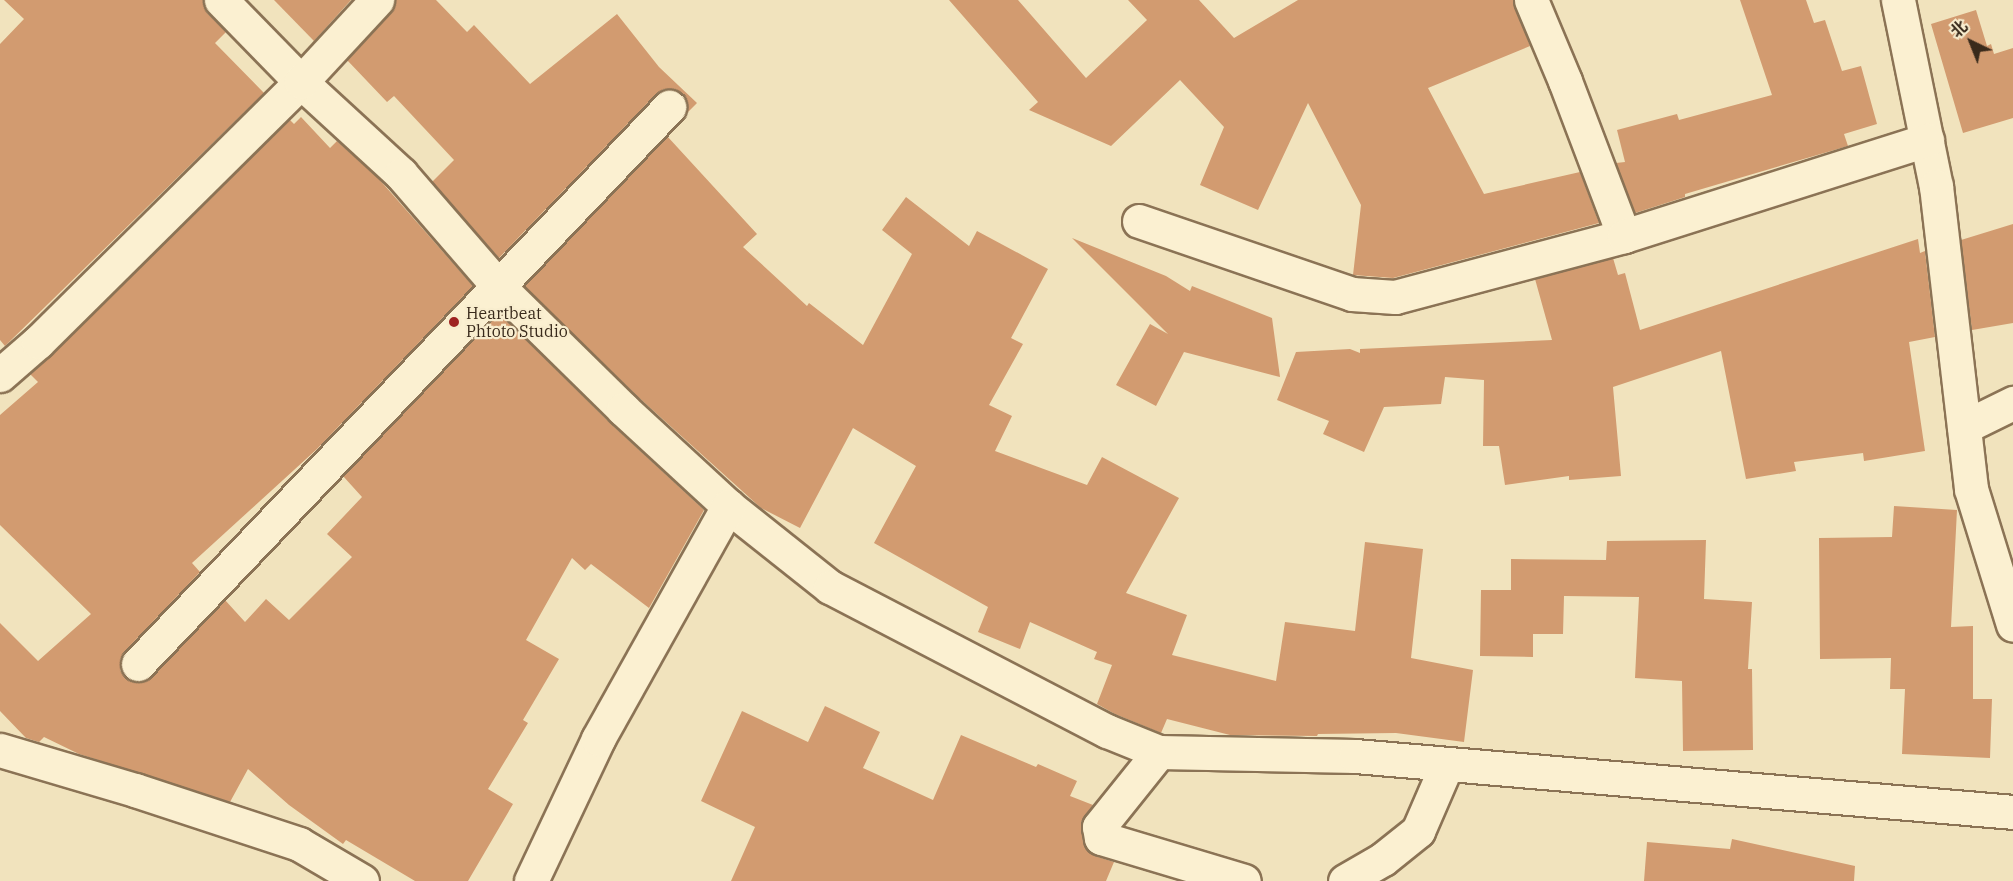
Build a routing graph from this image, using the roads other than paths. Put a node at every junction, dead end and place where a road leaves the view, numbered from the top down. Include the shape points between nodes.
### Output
1 (221, 0) edge
2 (377, 0) edge
3 (1531, 0) edge
4 (1898, 0) edge
5 (301, 82) junction
6 (669, 107) dead end
7 (1927, 140) junction
8 (1139, 221) dead end
9 (1623, 236) junction
10 (499, 287) junction
11 (0, 375) edge
12 (2013, 403) edge
13 (1964, 427) junction
14 (728, 506) junction
15 (2013, 625) edge
16 (138, 664) dead end
17 (0, 750) edge
18 (1160, 752) junction
19 (1447, 764) junction
20 (2013, 812) edge
21 (362, 881) edge
22 (531, 881) edge
23 (1244, 881) edge
24 (1346, 881) edge

1 - 5 street
2 - 5 street
3 - 9 street via 1566,81
4 - 7 street
5 - 10 street via 401,174
5 - 11 street
6 - 10 street
7 - 9 street
7 - 13 street via 1936,186
8 - 9 street via 1353,294 1395,297
10 - 14 street
10 - 16 street
12 - 13 street
13 - 15 street via 1971,489
14 - 18 street via 830,587 1052,703
14 - 22 street via 598,739
17 - 21 street via 299,844
18 - 19 street via 1355,756
18 - 23 street via 1099,827 1101,838
19 - 20 street
19 - 24 street via 1418,831 1383,859

